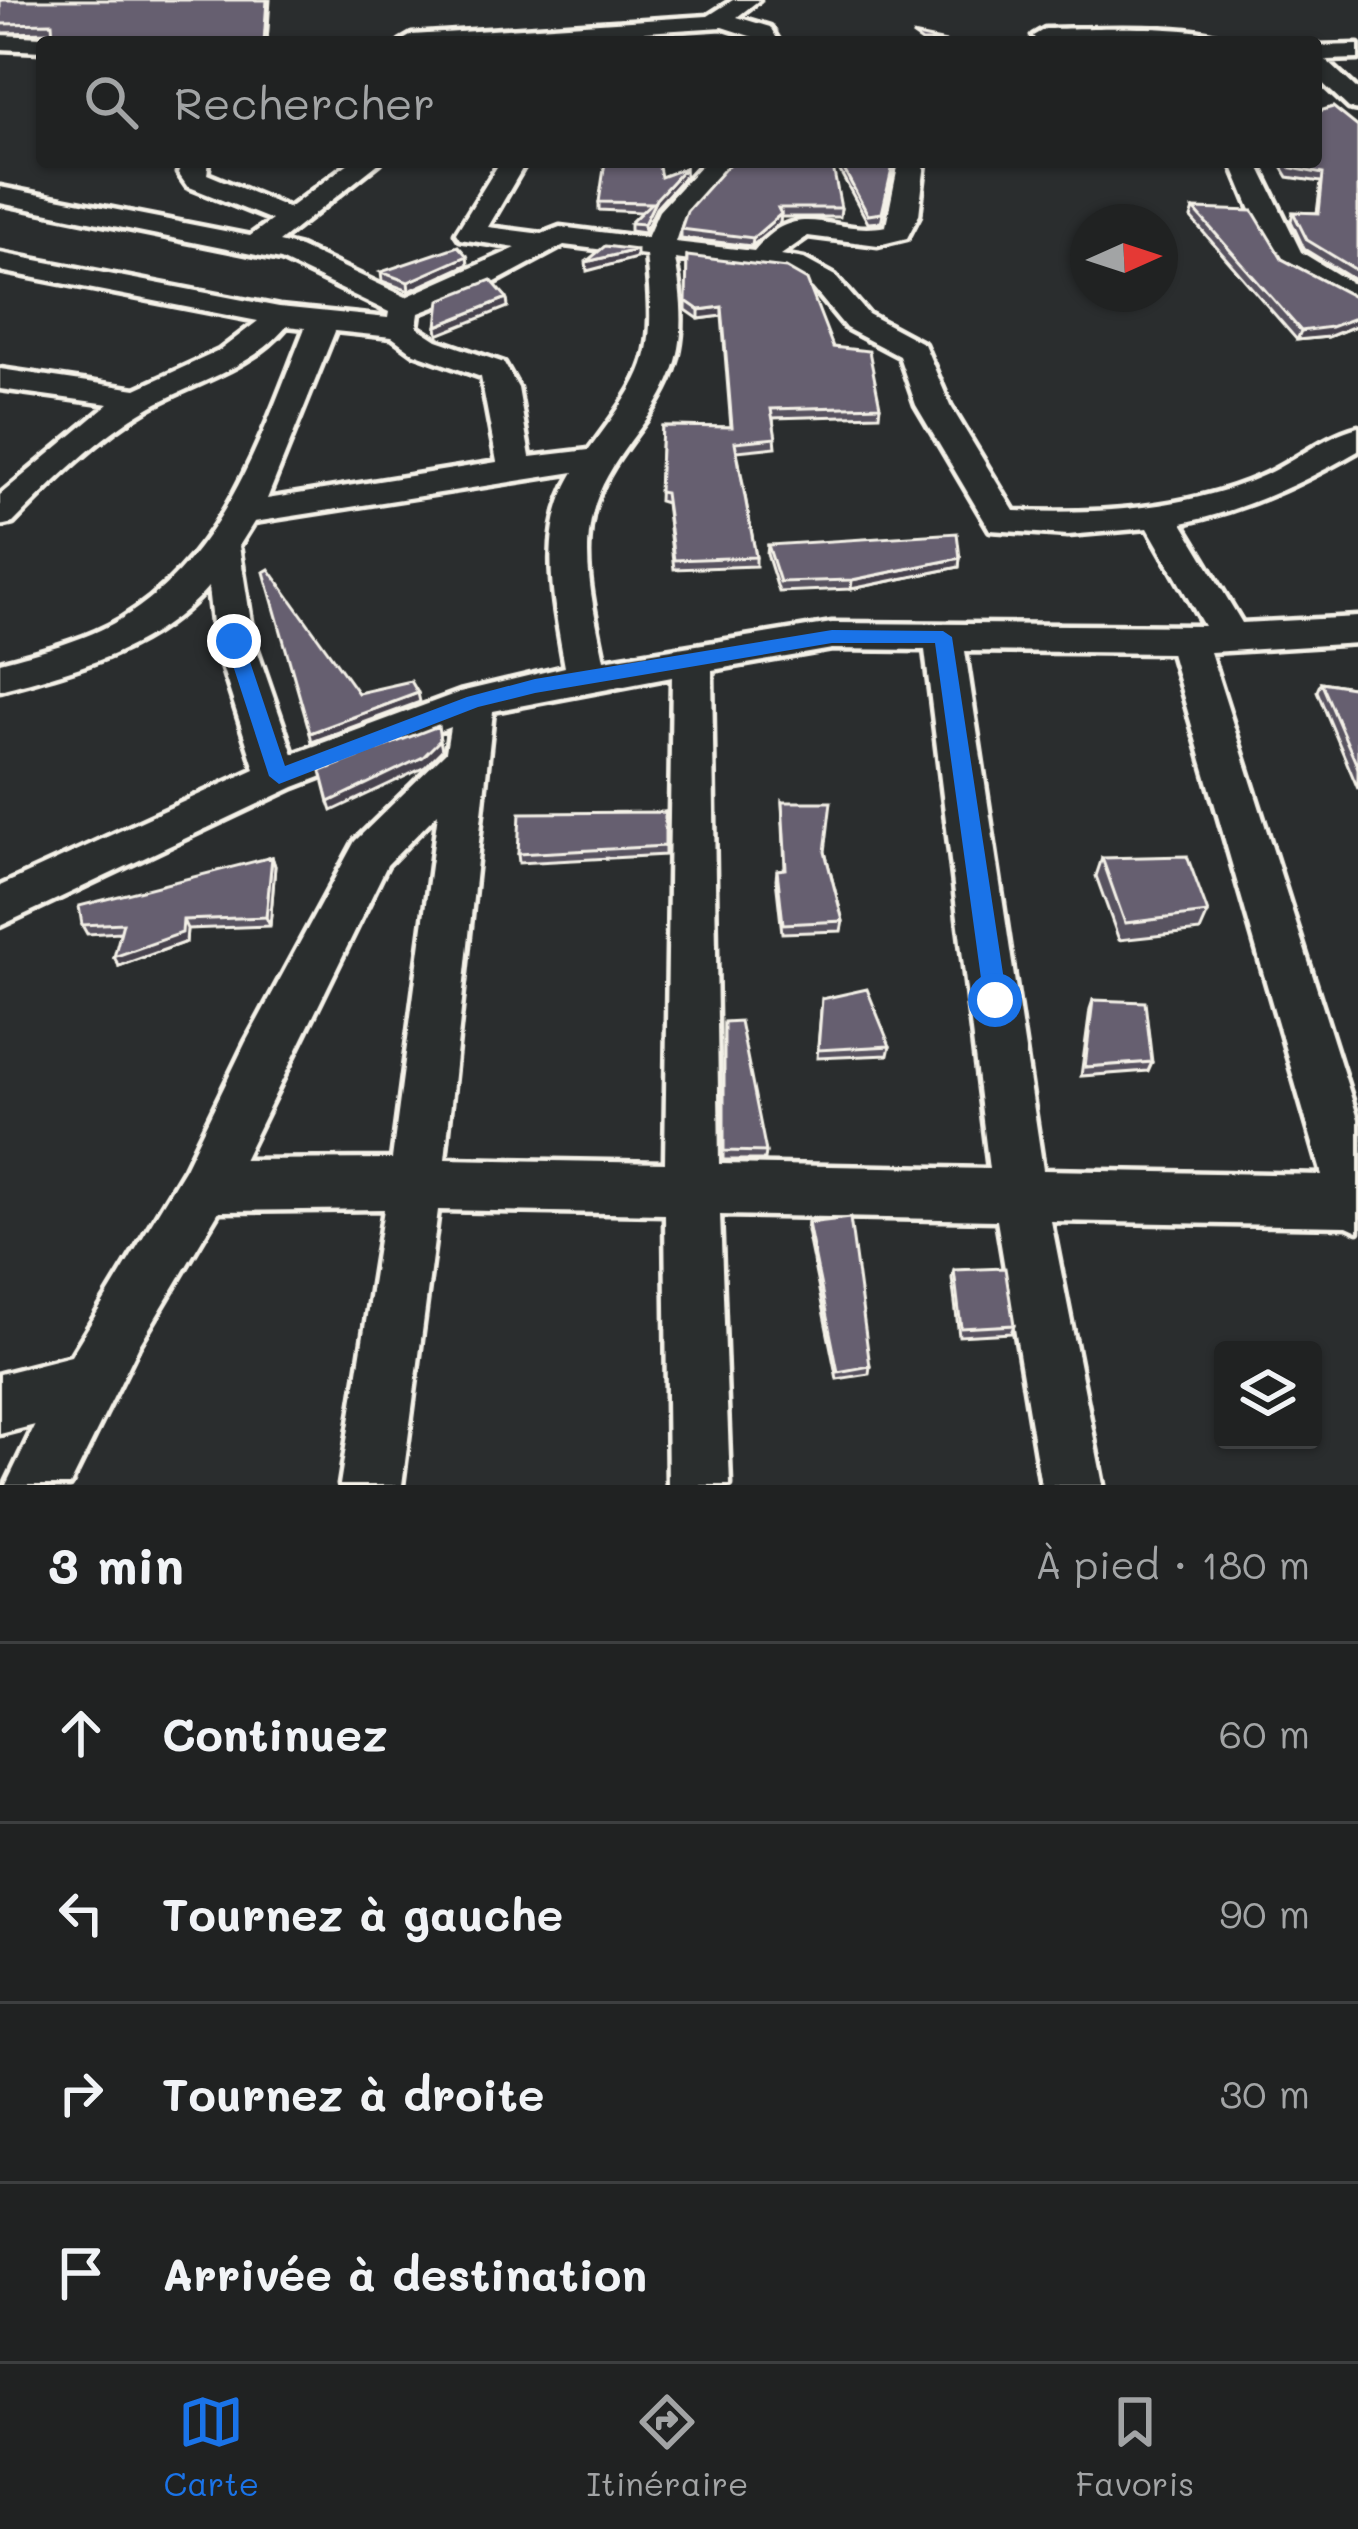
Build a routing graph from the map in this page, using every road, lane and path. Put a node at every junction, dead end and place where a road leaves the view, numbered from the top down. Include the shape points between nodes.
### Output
1 (748, 0) edge
2 (720, 19) junction
3 (575, 35) edge
4 (766, 36) edge
5 (0, 42) edge
6 (36, 44) edge
7 (1358, 52) edge
8 (1322, 53) edge
9 (1322, 70) edge
10 (1358, 103) edge
11 (193, 168) edge
12 (360, 168) edge
13 (509, 168) edge
14 (713, 168) edge
15 (912, 168) edge
16 (1247, 168) edge
17 (0, 195) edge
18 (293, 219) junction
19 (542, 243) junction
20 (256, 246) junction
21 (658, 249) junction
22 (762, 260) junction
23 (0, 262) edge
24 (1358, 300) edge
25 (279, 316) junction
26 (403, 318) junction
27 (322, 321) junction
28 (0, 379) edge
29 (140, 399) junction
30 (1358, 436) edge
31 (600, 459) junction
32 (515, 466) junction
33 (246, 512) junction
34 (0, 515) edge
35 (1159, 515) junction
36 (221, 546) junction
37 (1358, 630) edge
38 (943, 637) junction
39 (1209, 639) junction
40 (692, 658) junction
41 (0, 676) edge
42 (587, 676) junction
43 (474, 702) junction
44 (466, 758) junction
45 (279, 776) junction
46 (0, 907) edge
47 (415, 1184) junction
48 (204, 1186) junction
49 (692, 1190) junction
50 (1018, 1193) junction
51 (1358, 1203) edge
52 (87, 1382) junction
53 (0, 1404) edge
54 (37, 1485) edge
55 (371, 1485) edge
56 (699, 1485) edge
57 (1072, 1485) edge

1 - 2 street
2 - 3 street
2 - 4 street
5 - 6 street
7 - 8 street
9 - 10 street
11 - 18 street via 196,180
12 - 18 street
13 - 19 street via 470,233
14 - 21 street via 672,208
15 - 22 street via 896,232 795,228
16 - 24 street via 1291,258
17 - 20 street
18 - 20 street
19 - 21 street via 564,236
19 - 26 street
20 - 26 street via 320,264
21 - 22 street
21 - 31 street via 668,334 662,366
22 - 35 street via 824,282 857,321 913,351 996,519
23 - 25 street
25 - 27 street
25 - 29 street via 246,353
26 - 27 street
26 - 32 street via 427,351 494,370
27 - 33 street
28 - 29 street
29 - 34 street
30 - 35 street via 1273,485
31 - 32 street
31 - 42 street via 585,479 568,536
32 - 33 street via 354,501
33 - 36 street
35 - 39 street
36 - 41 street via 188,592 122,636 64,662
36 - 45 street via 234,641
37 - 39 street
38 - 39 street
38 - 40 street via 832,636
38 - 50 street
39 - 51 street
40 - 42 street
40 - 49 street
42 - 43 street
43 - 44 street
43 - 45 street
44 - 47 street
44 - 48 street via 371,853
45 - 46 street
47 - 48 street
47 - 49 street
47 - 55 street
48 - 52 street
49 - 50 street
49 - 56 street
50 - 51 street
50 - 57 street
52 - 53 street
52 - 54 street

